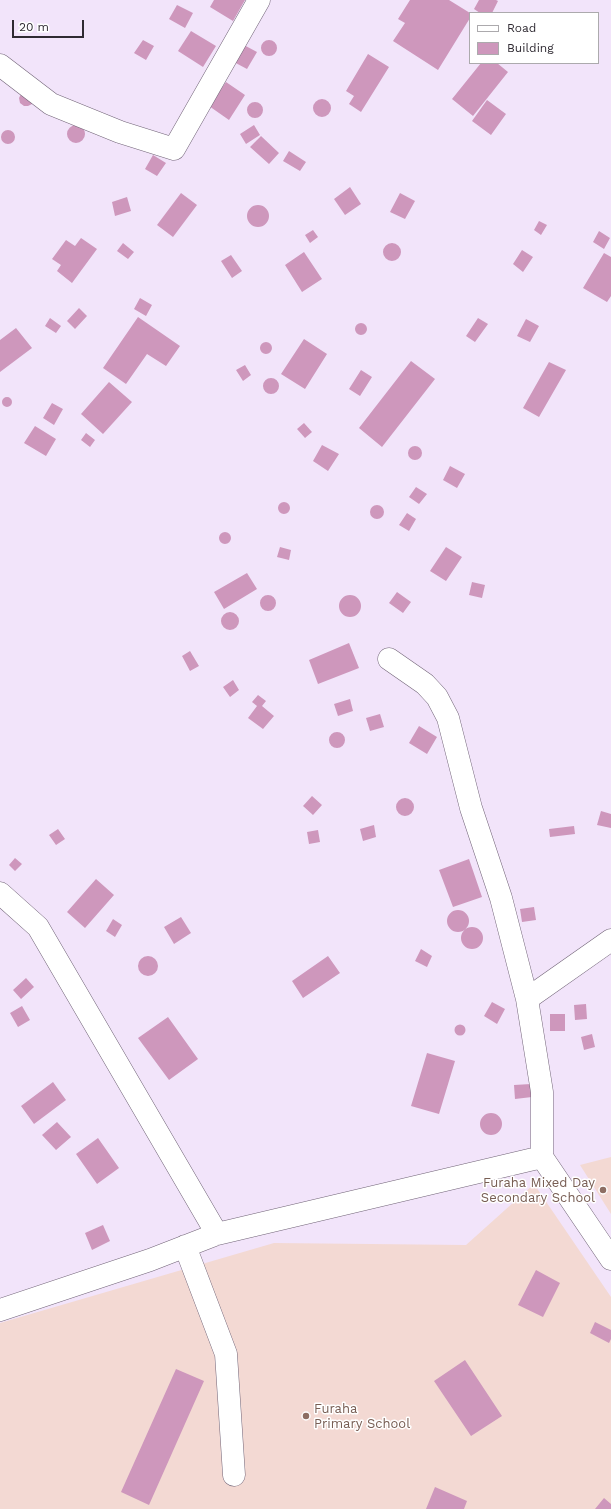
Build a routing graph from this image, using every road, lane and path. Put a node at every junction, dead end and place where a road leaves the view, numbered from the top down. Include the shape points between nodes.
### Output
1 (259, 0) edge
2 (0, 65) edge
3 (389, 659) dead end
4 (0, 894) edge
5 (611, 940) edge
6 (527, 999) junction
7 (542, 1157) junction
8 (217, 1234) junction
9 (185, 1246) junction
10 (611, 1259) edge
11 (0, 1310) edge
12 (234, 1474) dead end

1 - 2 street via 174,150 120,132 52,104
3 - 6 street via 425,684 438,697 448,718 470,808 501,898
4 - 8 street via 38,927
5 - 6 street
6 - 7 street via 542,1092
7 - 8 street
7 - 10 street
8 - 9 street
9 - 11 street
9 - 12 street via 226,1354

